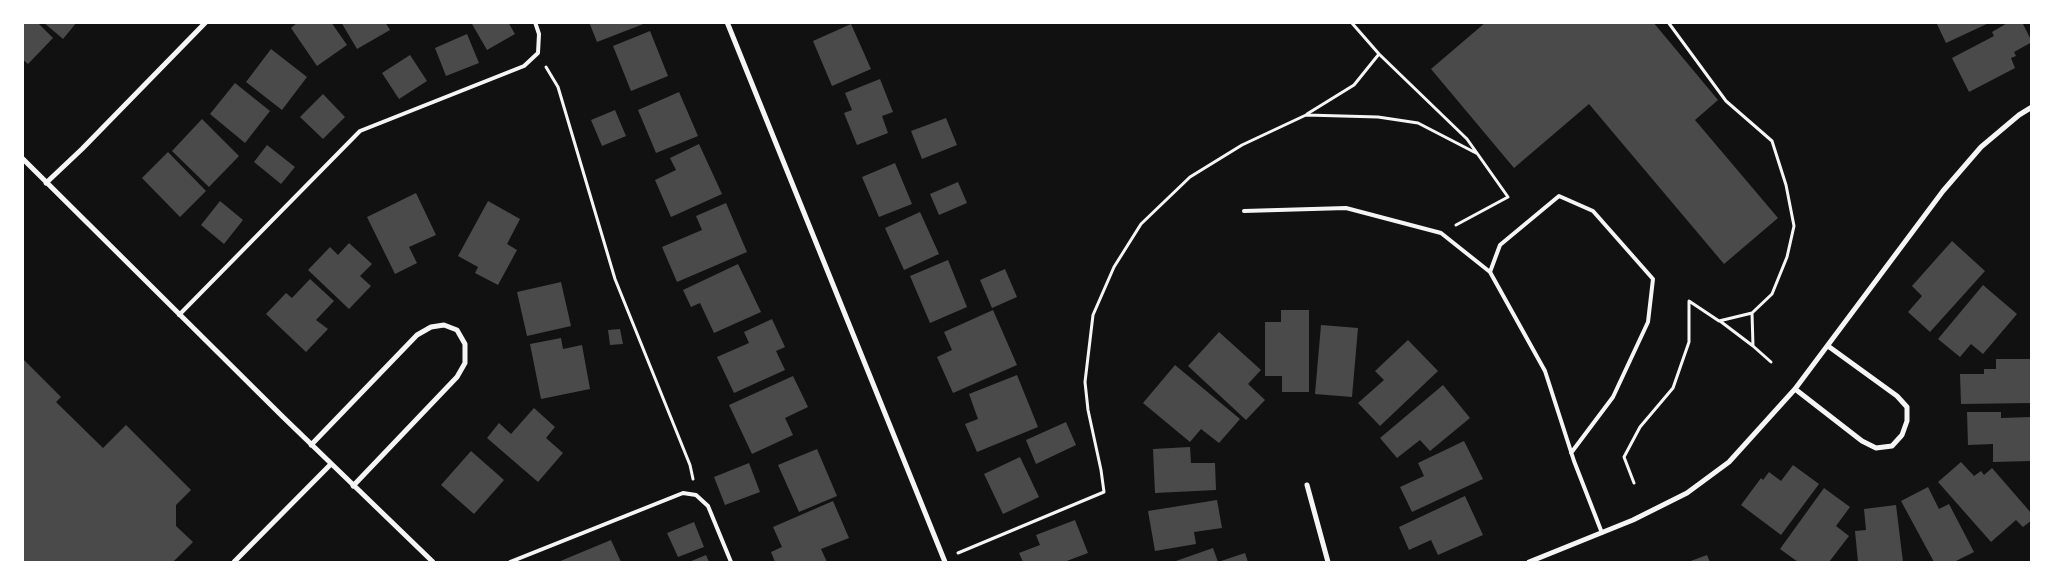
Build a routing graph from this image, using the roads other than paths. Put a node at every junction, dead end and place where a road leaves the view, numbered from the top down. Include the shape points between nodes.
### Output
1 (206, 22) edge
2 (535, 22) edge
3 (727, 22) edge
4 (2032, 107) edge
5 (22, 158) edge
6 (46, 183) junction
7 (1244, 211) dead end
8 (1490, 272) junction
9 (179, 315) junction
10 (1828, 346) junction
11 (1795, 389) junction
12 (311, 445) junction
13 (1571, 453) junction
14 (331, 464) junction
15 (1307, 485) dead end
16 (353, 486) junction
17 (1602, 533) junction
18 (944, 561) edge
19 (234, 562) edge
20 (433, 562) edge
21 (510, 562) edge
22 (730, 562) edge
23 (1328, 562) edge
24 (1529, 562) edge

1 - 6 street
2 - 9 lane via 539,34 538,53 524,66 360,132
3 - 18 street
4 - 10 street via 1981,147 1943,191
5 - 6 street
6 - 9 street
7 - 8 lane via 1346,208 1441,233
8 - 13 lane via 1545,372
8 - 13 lane via 1500,245 1559,196 1594,211 1653,279 1648,322 1612,397
9 - 12 street
10 - 11 street
10 - 11 street via 1897,396 1907,407 1908,421 1902,435 1892,446 1876,448
11 - 17 street via 1729,462 1694,488
12 - 14 street
12 - 16 street via 417,335 431,327 444,325 457,330 465,344 465,363 457,376
13 - 17 lane
14 - 16 street
14 - 19 street
15 - 23 street
16 - 20 street
17 - 24 street
21 - 22 lane via 683,493 696,496 708,506

